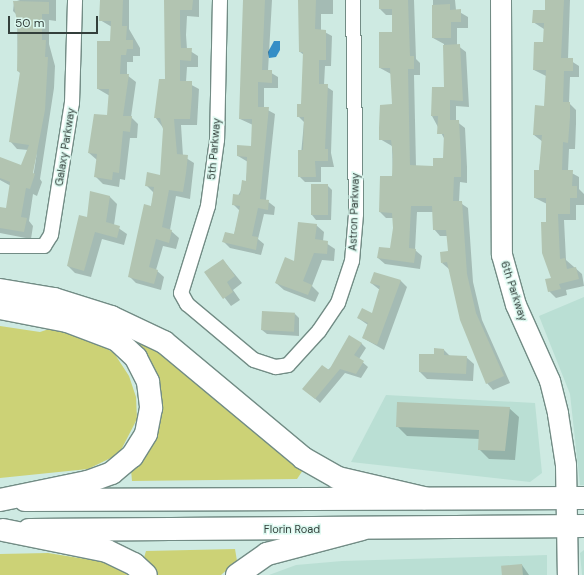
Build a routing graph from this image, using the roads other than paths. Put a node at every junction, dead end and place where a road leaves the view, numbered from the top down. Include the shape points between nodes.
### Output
1 (76, 0) edge
2 (220, 0) edge
3 (353, 0) edge
4 (501, 0) edge
5 (0, 246) edge
6 (0, 290) edge
7 (181, 293) joint
8 (0, 308) edge
9 (424, 498) junction
10 (576, 498) edge
11 (0, 500) edge
12 (576, 526) edge
13 (362, 529) junction
14 (1, 530) edge
15 (146, 575) edge
16 (237, 575) edge
17 (568, 575) edge

1 - 5 street, Galaxy Parkway via 72,103 51,236 44,246
2 - 7 street, 5th Parkway via 217,140 208,206
3 - 7 street, Astron Parkway via 356,214 352,261 338,303 297,357 288,365 276,367 254,360 187,304
4 - 10 street, 6th Parkway via 502,255 516,305 550,381
6 - 9 main road via 82,308 164,342 303,458 338,478
8 - 11 main road via 67,321 117,340 136,358 148,382 151,408 146,434 136,451 112,473 87,482
9 - 10 main road
9 - 11 main road
10 - 12 street, 6th Parkway
12 - 13 main road, Florin Road
12 - 17 street, 6th Parkway
13 - 14 main road, Florin Road
13 - 16 main road via 267,554
14 - 15 main road via 107,551 134,564

